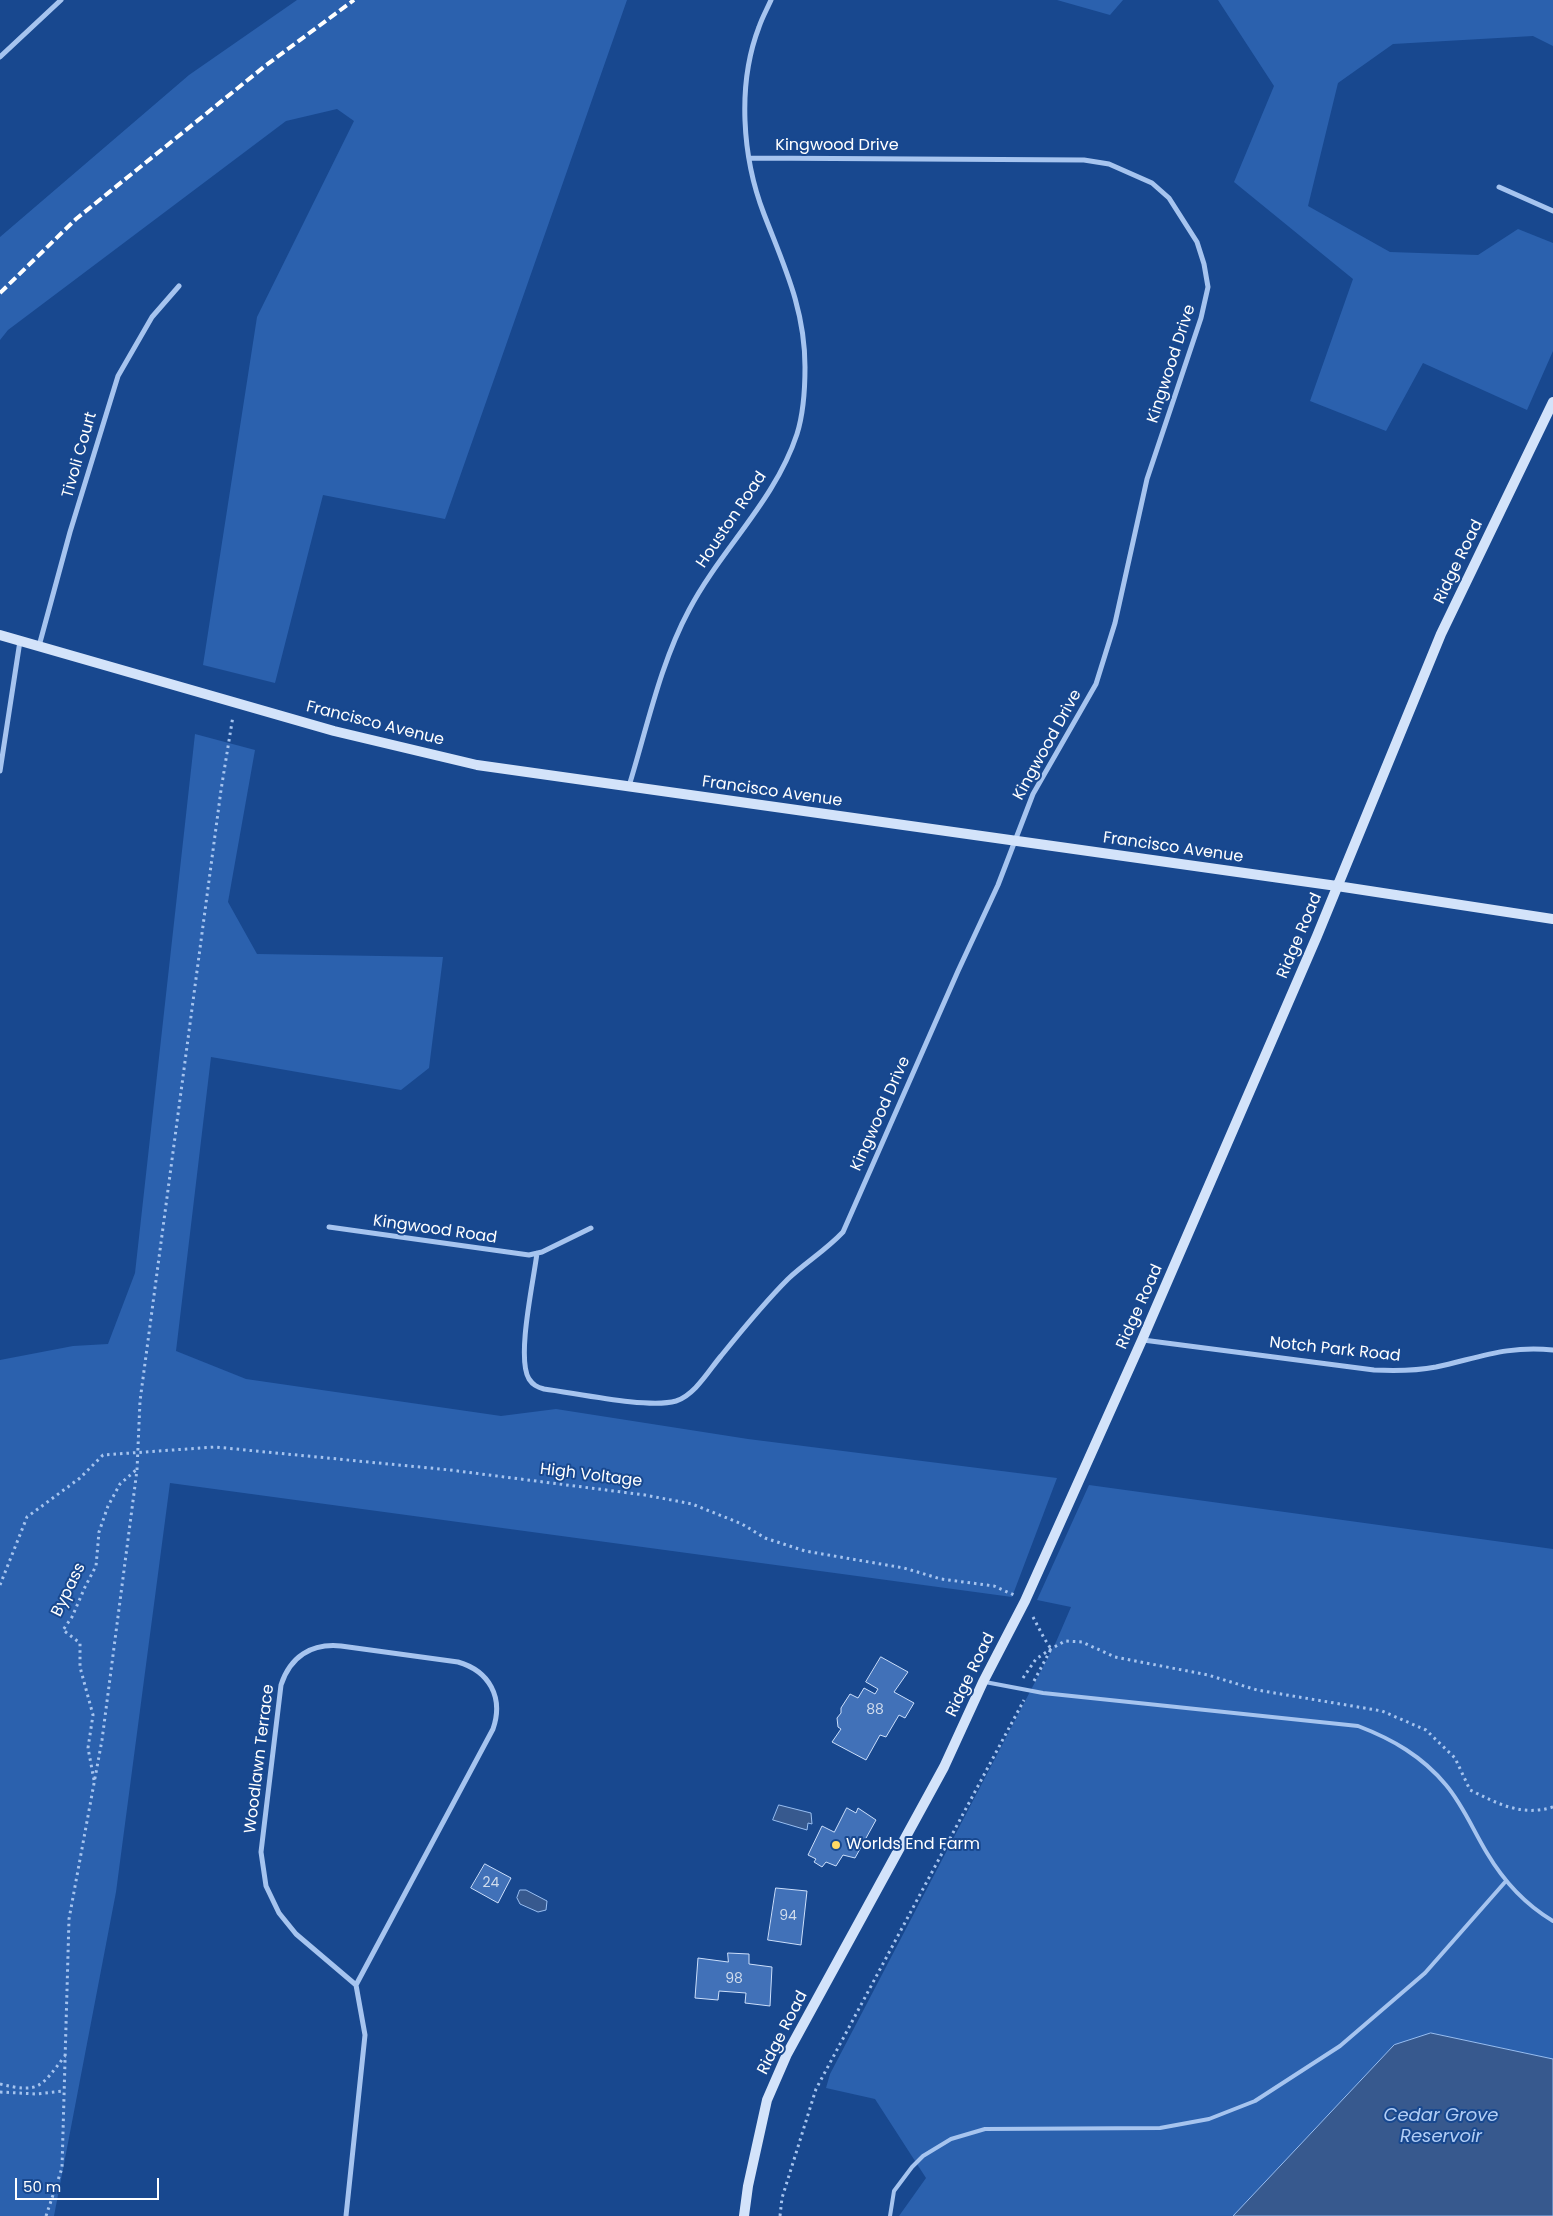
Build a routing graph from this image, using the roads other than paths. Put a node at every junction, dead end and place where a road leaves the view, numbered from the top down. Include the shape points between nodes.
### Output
1 (61, 0) edge
2 (771, 0) edge
3 (0, 57) edge
4 (750, 158) junction
5 (1499, 187) dead end
6 (1553, 210) edge
7 (179, 286) dead end
8 (1553, 402) edge
9 (0, 635) edge
10 (20, 641) junction
11 (38, 647) junction
12 (0, 771) edge
13 (629, 786) junction
14 (1015, 841) junction
15 (1338, 886) junction
16 (1553, 919) edge
17 (329, 1227) dead end
18 (591, 1228) dead end
19 (537, 1253) junction
20 (1142, 1340) junction
21 (1553, 1350) edge
22 (983, 1682) junction
23 (1506, 1881) junction
24 (1553, 1920) edge
25 (356, 1985) junction
26 (346, 2216) edge
27 (744, 2216) edge
28 (890, 2216) edge

1 - 3 street
2 - 4 street, Houston Road via 758,27 750,61 746,98
4 - 13 street, Houston Road via 763,212 781,254 803,328 805,368 797,433 765,499 688,610 660,682
4 - 14 street, Kingwood Drive via 1084,160 1108,164 1152,182 1169,198 1197,242 1208,287 1202,318 1147,479 1115,623 1096,684 1033,794
5 - 6 street
7 - 11 street, Tivoli Court via 152,317 118,376
8 - 15 main road, Ridge Road via 1442,634
9 - 10 main road, Francisco Avenue
10 - 11 main road, Francisco Avenue
10 - 12 street
11 - 13 main road, Francisco Avenue via 334,731 477,765
13 - 14 main road, Francisco Avenue
14 - 15 main road, Francisco Avenue
14 - 19 street, Kingwood Drive via 998,886 842,1232 827,1249 789,1278 690,1393 677,1401 641,1402 534,1386 524,1364 524,1347
15 - 16 main road, Francisco Avenue
15 - 20 main road, Ridge Road
17 - 19 street, Kingwood Road via 519,1254
18 - 19 street
20 - 21 street, Notch Park Road via 1388,1370 1435,1367 1506,1349
20 - 22 main road, Ridge Road via 1025,1600
22 - 23 lane via 1236,1715 1358,1726 1380,1734 1419,1758 1446,1785
22 - 27 main road, Ridge Road via 944,1767 787,2054 767,2100
23 - 24 lane
23 - 28 lane via 1426,1973 1340,2046 1255,2101 1209,2119 1160,2128 985,2129 967,2133 936,2147 912,2167 894,2191
25 - 25 street, Woodlawn Terrace via 494,1728 498,1708 486,1678 469,1665 351,1647 321,1646 303,1652 295,1659 281,1685 261,1852 262,1869 273,1901 287,1924
25 - 26 street via 365,2035

